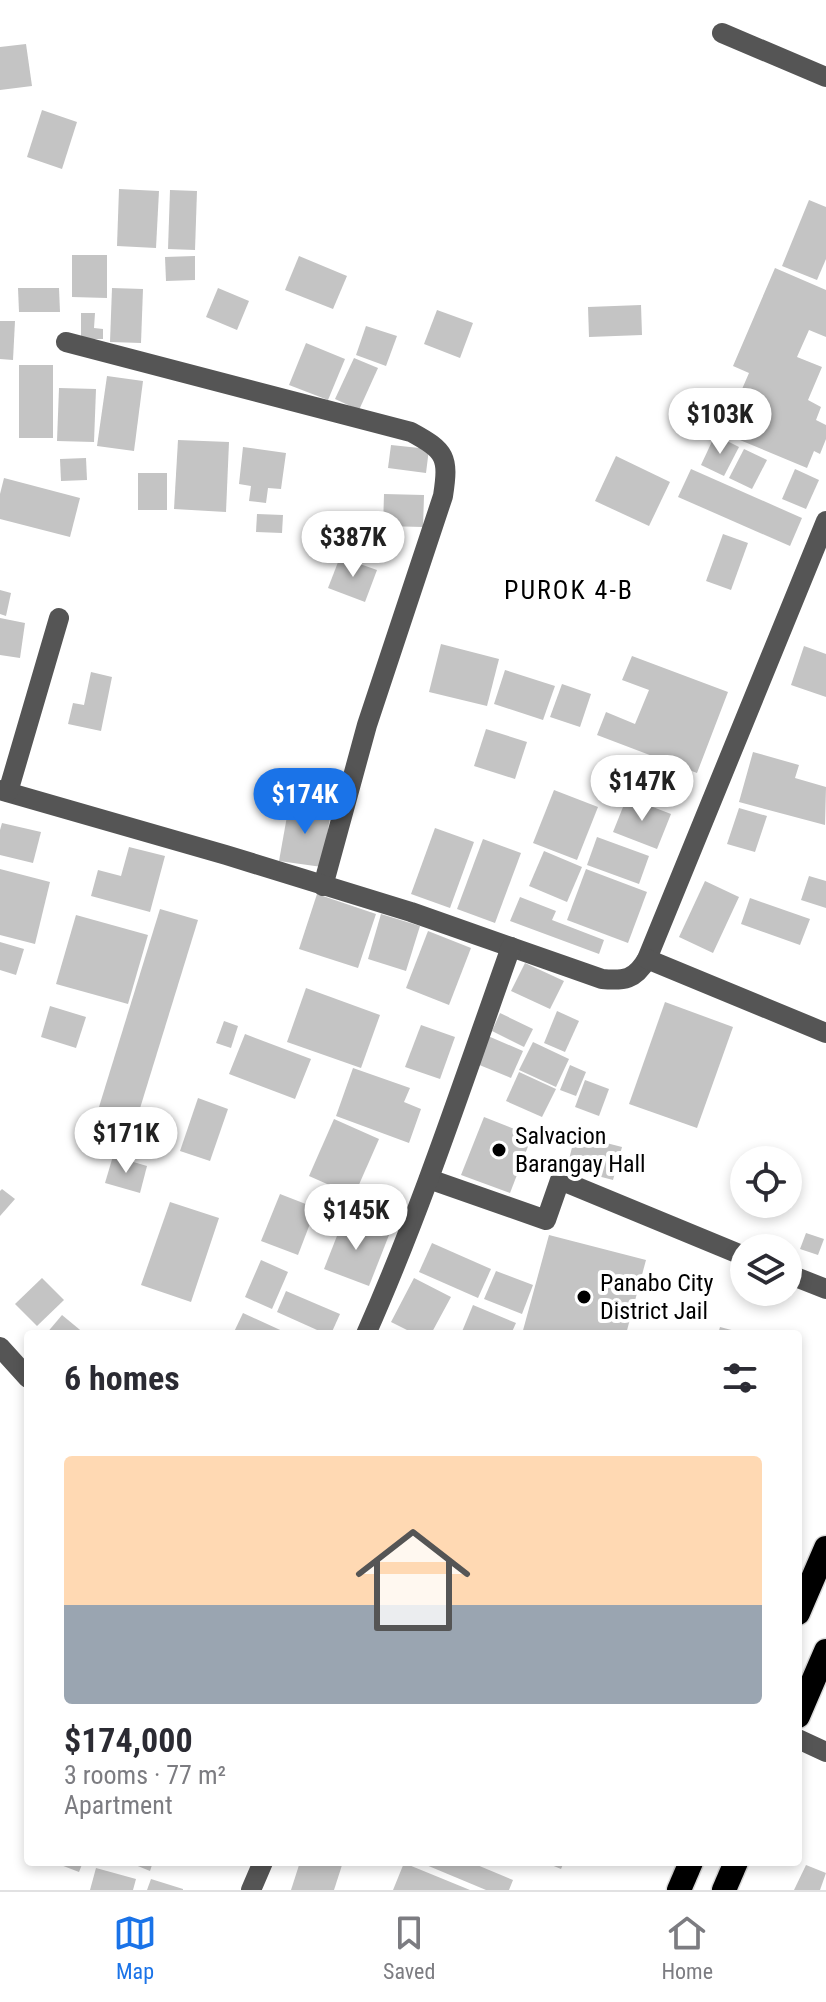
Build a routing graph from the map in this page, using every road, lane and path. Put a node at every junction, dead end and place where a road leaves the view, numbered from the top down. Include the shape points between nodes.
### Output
1 (722, 33) dead end
2 (826, 77) edge
3 (66, 342) dead end
4 (826, 521) edge
5 (59, 618) dead end
6 (4, 791) edge
7 (323, 886) junction
8 (511, 947) junction
9 (647, 959) junction
10 (826, 1033) edge
11 (429, 1179) junction
12 (730, 1250) edge
13 (802, 1280) edge
14 (826, 1289) edge
15 (368, 1330) edge
16 (0, 1347) edge
17 (24, 1374) edge
18 (826, 1548) edge
19 (802, 1604) edge
20 (826, 1651) edge
21 (802, 1707) edge
22 (802, 1741) edge
23 (826, 1752) edge
24 (261, 1866) edge
25 (689, 1866) edge
26 (734, 1866) edge
27 (251, 1890) edge
28 (679, 1890) edge
29 (724, 1890) edge

1 - 2 street
3 - 7 street via 411,432 434,444 444,457 443,496 367,725
4 - 9 street
5 - 6 street
6 - 7 street
7 - 8 street
8 - 9 street via 615,981 640,971
8 - 11 street
9 - 10 street
11 - 12 street via 546,1220 560,1180
11 - 15 street
13 - 14 street
16 - 17 street
18 - 19 highway
20 - 21 highway
22 - 23 street
24 - 27 street
25 - 28 highway
26 - 29 highway

